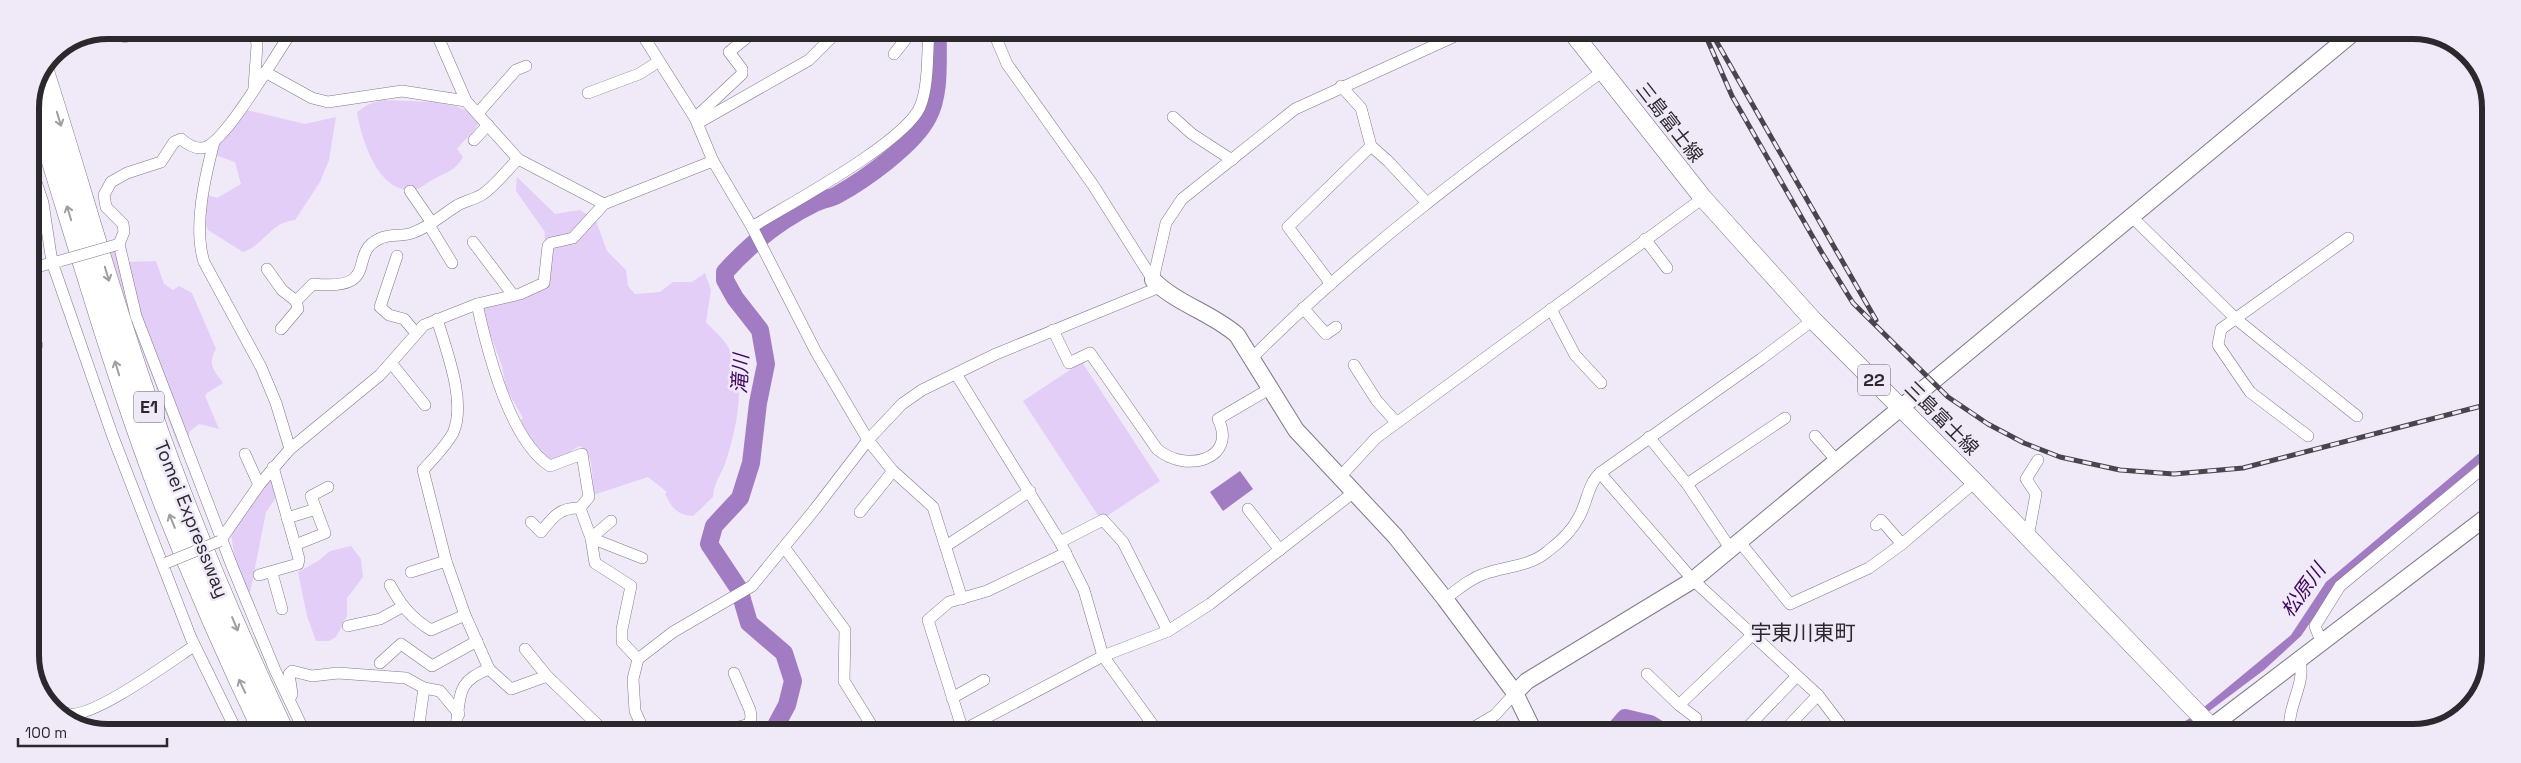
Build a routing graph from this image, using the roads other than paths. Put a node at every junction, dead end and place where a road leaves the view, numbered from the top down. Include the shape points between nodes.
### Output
1 (256, 39) edge
2 (287, 39) edge
3 (439, 39) edge
4 (645, 39) edge
5 (745, 39) edge
6 (830, 39) edge
7 (905, 39) edge
8 (928, 39) edge
9 (996, 39) edge
10 (1448, 39) edge
11 (1578, 39) edge
12 (2346, 39) edge
13 (894, 54) dead end
14 (658, 62) junction
15 (526, 66) dead end
16 (1603, 71) junction
17 (265, 72) junction
18 (46, 78) edge
19 (1341, 86) junction
20 (254, 89) junction
21 (588, 93) dead end
22 (466, 101) junction
23 (478, 113) junction
24 (1173, 117) dead end
25 (39, 118) edge
26 (696, 121) junction
27 (488, 125) junction
28 (474, 140) dead end
29 (214, 142) junction
30 (1370, 146) junction
31 (518, 159) junction
32 (1232, 160) junction
33 (713, 161) junction
34 (410, 191) dead end
35 (39, 193) edge
36 (1703, 198) junction
37 (1427, 203) junction
38 (604, 204) junction
39 (2130, 215) junction
40 (431, 224) junction
41 (752, 227) junction
42 (2348, 238) dead end
43 (1645, 239) junction
44 (473, 242) dead end
45 (118, 245) junction
46 (397, 256) dead end
47 (56, 262) junction
48 (452, 264) dead end
49 (39, 267) edge
50 (1667, 268) dead end
51 (267, 269) dead end
52 (1157, 283) junction
53 (1331, 284) junction
54 (514, 296) junction
55 (296, 301) junction
56 (477, 304) junction
57 (1303, 308) junction
58 (1551, 309) junction
59 (437, 319) junction
60 (2236, 319) junction
61 (1813, 320) junction
62 (1336, 327) dead end
63 (281, 329) dead end
64 (1053, 330) junction
65 (415, 332) junction
66 (1252, 358) junction
67 (392, 364) junction
68 (1354, 365) dead end
69 (956, 374) junction
70 (1601, 382) dead end
71 (1271, 388) junction
72 (425, 404) dead end
73 (1901, 407) junction
74 (2357, 416) dead end
75 (1785, 418) dead end
76 (1396, 422) junction
77 (1816, 436) dead end
78 (2308, 436) dead end
79 (1649, 437) junction
80 (868, 440) junction
81 (290, 449) junction
82 (245, 454) dead end
83 (1836, 460) junction
84 (2038, 460) dead end
85 (274, 467) junction
86 (2482, 469) edge
87 (894, 471) junction
88 (1600, 473) junction
89 (1339, 478) junction
90 (1975, 482) junction
91 (1687, 484) junction
92 (259, 485) junction
93 (328, 487) dead end
94 (1030, 491) junction
95 (1354, 492) junction
96 (580, 508) junction
97 (316, 509) junction
98 (1248, 509) dead end
99 (860, 512) dead end
100 (288, 518) junction
101 (611, 521) dead end
102 (2482, 521) edge
103 (532, 522) dead end
104 (1876, 525) dead end
105 (2028, 537) junction
106 (591, 538) junction
107 (222, 540) junction
108 (1060, 542) junction
109 (1735, 544) junction
110 (1902, 544) junction
111 (295, 545) junction
112 (946, 546) junction
113 (784, 547) junction
114 (1280, 550) junction
115 (1066, 553) junction
116 (642, 558) dead end
117 (446, 561) junction
118 (164, 563) junction
119 (411, 572) dead end
120 (272, 573) junction
121 (259, 575) dead end
122 (1693, 580) junction
123 (390, 586) dead end
124 (962, 599) junction
125 (1445, 599) junction
126 (402, 607) junction
127 (282, 609) dead end
128 (465, 615) junction
129 (348, 626) dead end
130 (1168, 631) junction
131 (1751, 636) junction
132 (477, 641) junction
133 (2322, 644) junction
134 (194, 646) junction
135 (525, 649) dead end
136 (1103, 656) junction
137 (638, 660) junction
138 (2300, 660) junction
139 (380, 663) dead end
140 (489, 670) junction
141 (734, 673) dead end
142 (1646, 674) dead end
143 (548, 676) junction
144 (1797, 676) junction
145 (984, 680) dead end
146 (424, 688) junction
147 (1515, 693) junction
148 (1818, 695) junction
149 (952, 698) junction
150 (290, 700) junction
151 (1679, 705) junction
152 (71, 714) edge
153 (459, 714) junction
154 (1696, 718) dead end
155 (233, 724) edge
156 (260, 724) edge
157 (280, 724) edge
158 (301, 724) edge
159 (419, 724) edge
160 (457, 724) edge
161 (597, 724) edge
162 (641, 724) edge
163 (750, 724) edge
164 (871, 724) edge
165 (960, 724) edge
166 (975, 724) edge
167 (1153, 724) edge
168 (1480, 724) edge
169 (1530, 724) edge
170 (1752, 724) edge
171 (1791, 724) edge
172 (1840, 724) edge
173 (2205, 724) edge
174 (2207, 724) edge
175 (2289, 724) edge

1 - 20 street
2 - 17 street
3 - 22 street
4 - 14 street
5 - 26 street via 728,52 742,69 742,74
6 - 26 street via 809,60
7 - 13 street
8 - 41 street via 921,105 915,116 876,151
9 - 52 street via 1007,64 1093,185
10 - 19 street
11 - 16 main road, 三島富士線 / 22
12 - 39 street
14 - 21 street via 639,74
14 - 26 street
15 - 23 street via 516,70
16 - 36 main road, 三島富士線 / 22
16 - 37 street
17 - 20 street
17 - 22 street via 312,98 328,102 402,91
18 -> 157 highway, Tomei Expressway / E1 via 150,411 195,530
19 - 30 street via 1361,108
19 - 32 street via 1295,109
20 - 29 street
22 - 23 street
23 - 27 street
24 - 32 street via 1192,134
156 -> 25 highway, Tomei Expressway / E1 via 165,504 125,391
26 - 33 street
27 - 28 street
27 - 31 street
29 - 45 street via 203,149 194,148 181,139 174,142 161,162 111,182 104,195 106,207 123,224 124,232
29 - 81 street via 207,171 199,248 261,367
30 - 37 street
30 - 53 street via 1288,227
31 - 38 street
31 - 40 street via 483,194
32 - 52 street via 1182,199 1166,224
33 - 38 street
33 - 41 street
34 - 40 street
35 - 47 street
36 - 43 street
36 - 61 main road, 三島富士線 / 22
37 - 53 street
38 - 54 street via 573,238 550,243 544,283
39 - 60 street
39 - 73 street
40 - 48 street
40 - 55 street via 410,234 378,239 366,250 361,271 347,284 313,284
41 - 80 street via 816,352
42 - 60 street
43 - 50 street
43 - 58 street
44 - 54 street
45 - 47 street, bridge
45 - 107 street via 136,316
46 - 65 street via 380,307 389,315 404,319
47 - 49 street
47 - 118 street via 113,437
51 - 55 street via 282,290
52 - 64 street
52 - 66 street via 1223,323
53 - 57 street
54 - 56 street
55 - 63 street via 298,309
56 - 59 street
56 - 96 street via 487,348 512,417 531,447 550,466 582,454 589,497
57 - 62 street via 1326,334
57 - 66 street
58 - 70 street via 1575,355
58 - 76 street
59 - 65 street
59 - 117 street via 458,408 453,433 423,470
60 - 74 street
60 - 78 street via 2221,329 2218,345 2250,392
61 - 73 main road, 三島富士線 / 22
61 - 79 street
64 - 69 street
64 - 71 street via 1069,363 1090,353 1157,449 1183,462 1196,463 1212,455 1222,445 1224,431 1218,419
65 - 67 street
66 - 71 street
67 - 72 street
67 - 81 street
68 - 76 street via 1377,401
69 - 80 street via 922,390 902,404
69 - 94 street
71 - 89 street via 1296,430
73 - 83 street
73 - 90 main road, 三島富士線 / 22
75 - 91 street
76 - 89 street via 1376,438
77 - 83 street
79 - 88 street
79 - 91 street
80 - 87 street
80 - 113 street
81 - 85 street
82 - 92 street
83 - 109 street
84 - 105 street via 2026,479 2036,494
85 - 92 street
85 - 100 street
86 - 133 street via 2340,586 2315,626
87 - 99 street
87 - 112 street via 934,507
88 - 122 street
88 - 125 street via 1594,478 1579,518 1546,554 1521,565 1484,574
89 - 95 street
90 - 105 main road, 三島富士線 / 22
90 - 110 street
91 - 109 street
92 - 107 street
93 - 97 street via 311,496
94 - 108 street
94 - 112 street
95 - 114 street
95 - 125 street via 1395,536
96 - 103 street via 568,507 540,532
96 - 106 street
97 - 100 street
97 - 111 street via 325,534
98 - 114 street
100 - 111 street
101 - 106 street
102 - 133 street
104 - 110 street via 1881,520
105 - 173 main road, 三島富士線 / 22
106 - 116 street
106 - 137 street via 596,563 631,586 622,642
107 - 118 street, bridge
107 - 150 street
108 - 115 street
108 - 130 street via 1103,520 1123,542
109 - 110 street via 1790,604 1869,568
109 - 122 street
111 - 120 street via 298,564
112 - 124 street
113 - 137 street via 752,586 673,632
113 - 164 street via 846,630 844,680
114 - 130 street via 1210,604
115 - 124 street via 987,591
115 - 136 street via 1084,590
117 - 119 street
117 - 128 street
118 - 134 street
120 - 121 street
120 - 127 street
122 - 131 street
122 - 147 street via 1527,681
123 - 126 street
124 - 149 street via 949,602 928,620
125 - 147 street
126 - 128 street via 431,630
126 - 129 street via 380,619
128 - 132 street
130 - 136 street
131 - 144 street
131 - 151 street
132 - 139 street via 432,666 402,644
132 - 140 street
133 - 138 street
134 - 152 street via 110,700 79,714
134 - 155 street
135 - 143 street
136 - 166 street
136 - 167 street
137 - 162 street via 632,679 635,711
138 - 174 street
138 - 175 street via 2303,672
140 - 143 street via 511,689
140 - 153 street via 466,681 461,690
141 - 163 street via 751,716
142 - 151 street
143 - 161 street
144 - 148 street
144 - 170 street
145 - 149 street
146 - 150 street via 406,678 338,673 312,676 292,671 289,674
146 - 153 street via 440,691
146 - 159 street
147 - 168 street via 1495,715
147 - 169 street
148 - 171 street
148 - 172 street
149 - 165 street
150 - 158 street
151 - 154 street
153 - 160 street

